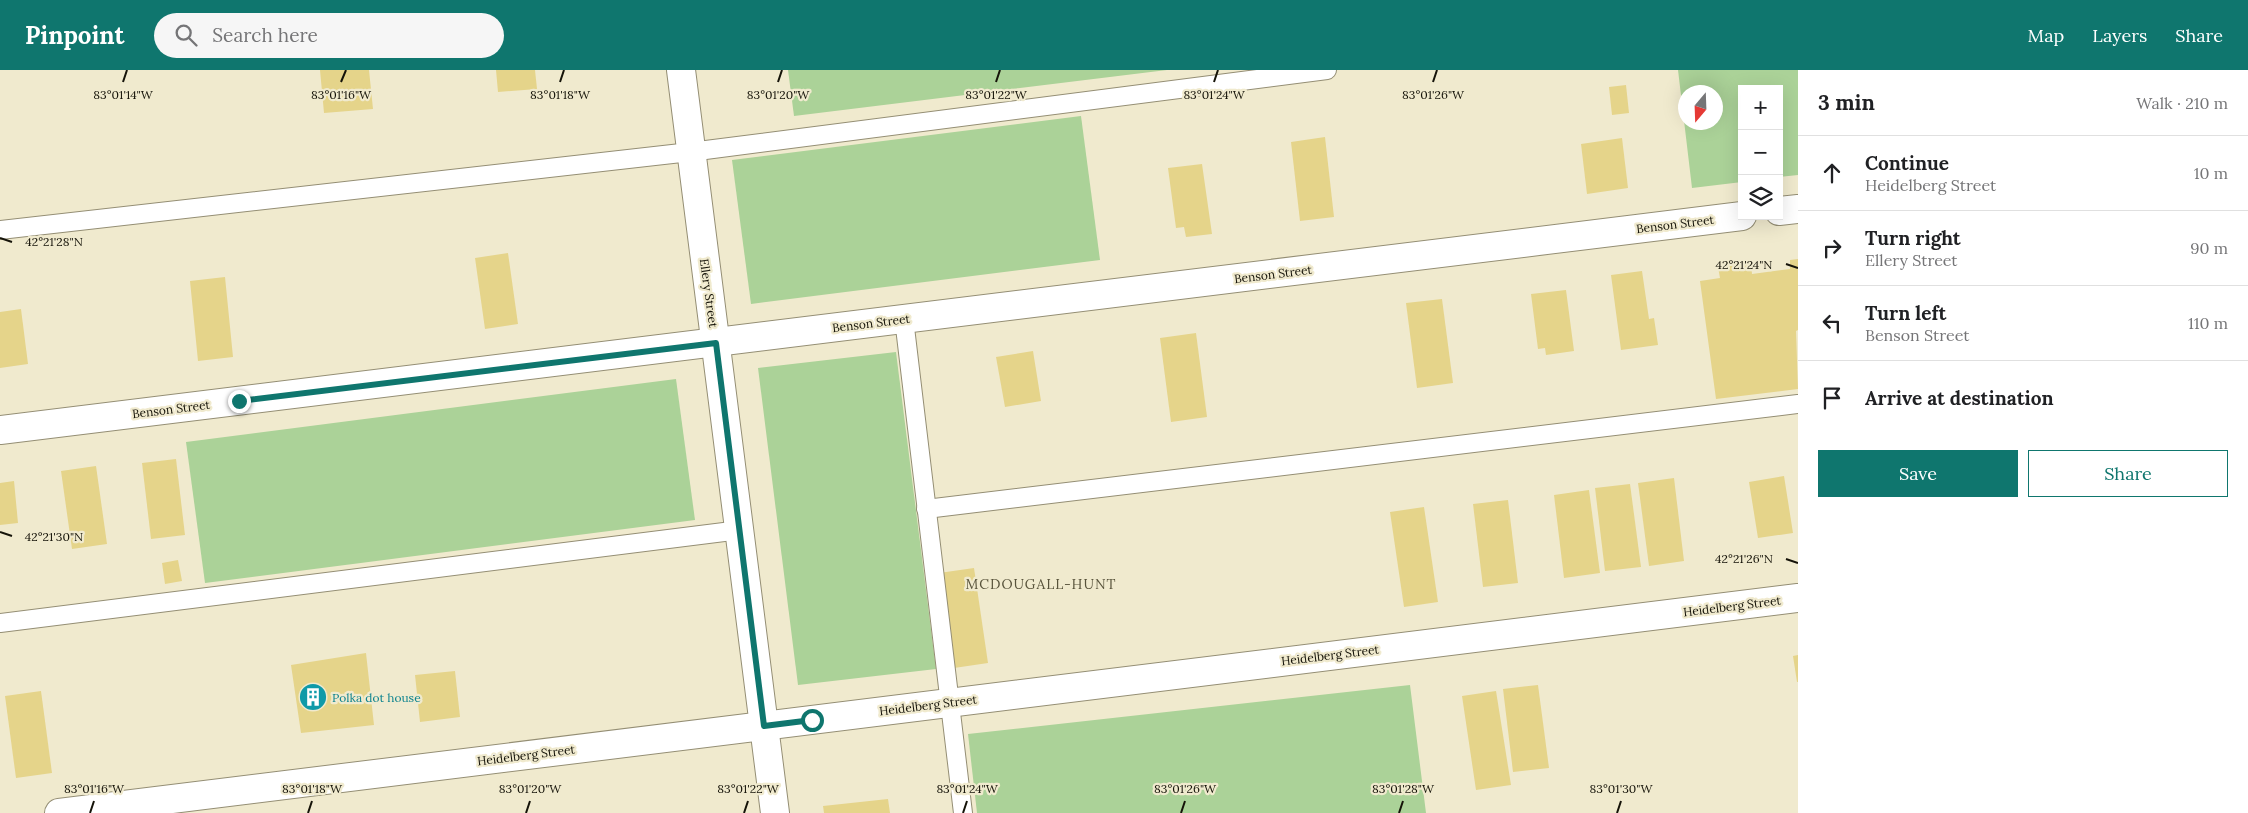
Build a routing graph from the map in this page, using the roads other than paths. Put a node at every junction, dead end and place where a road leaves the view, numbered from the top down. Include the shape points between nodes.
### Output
1 (681, 70) edge
2 (1327, 70) edge
3 (690, 152) junction
4 (1798, 209) edge
5 (1783, 211) edge
6 (1738, 216) edge
7 (0, 230) edge
8 (904, 319) junction
9 (716, 343) junction
10 (1798, 404) edge
11 (0, 430) edge
12 (926, 509) junction
13 (740, 530) junction
14 (1798, 598) edge
15 (0, 623) edge
16 (949, 702) junction
17 (764, 726) junction
18 (59, 813) edge
19 (775, 813) edge
20 (963, 813) edge

1 - 3 street, Ellery Street
2 - 3 lane
3 - 7 lane
3 - 9 street, Ellery Street
4 - 5 street
6 - 8 street, Benson Street
8 - 9 street, Benson Street
8 - 12 lane
9 - 11 street, Benson Street
9 - 13 street, Ellery Street
10 - 12 lane
12 - 16 lane
13 - 15 lane
13 - 17 street, Ellery Street
14 - 16 street, Heidelberg Street
16 - 17 street, Heidelberg Street
16 - 20 lane
17 - 18 street, Heidelberg Street
17 - 19 street, Ellery Street

